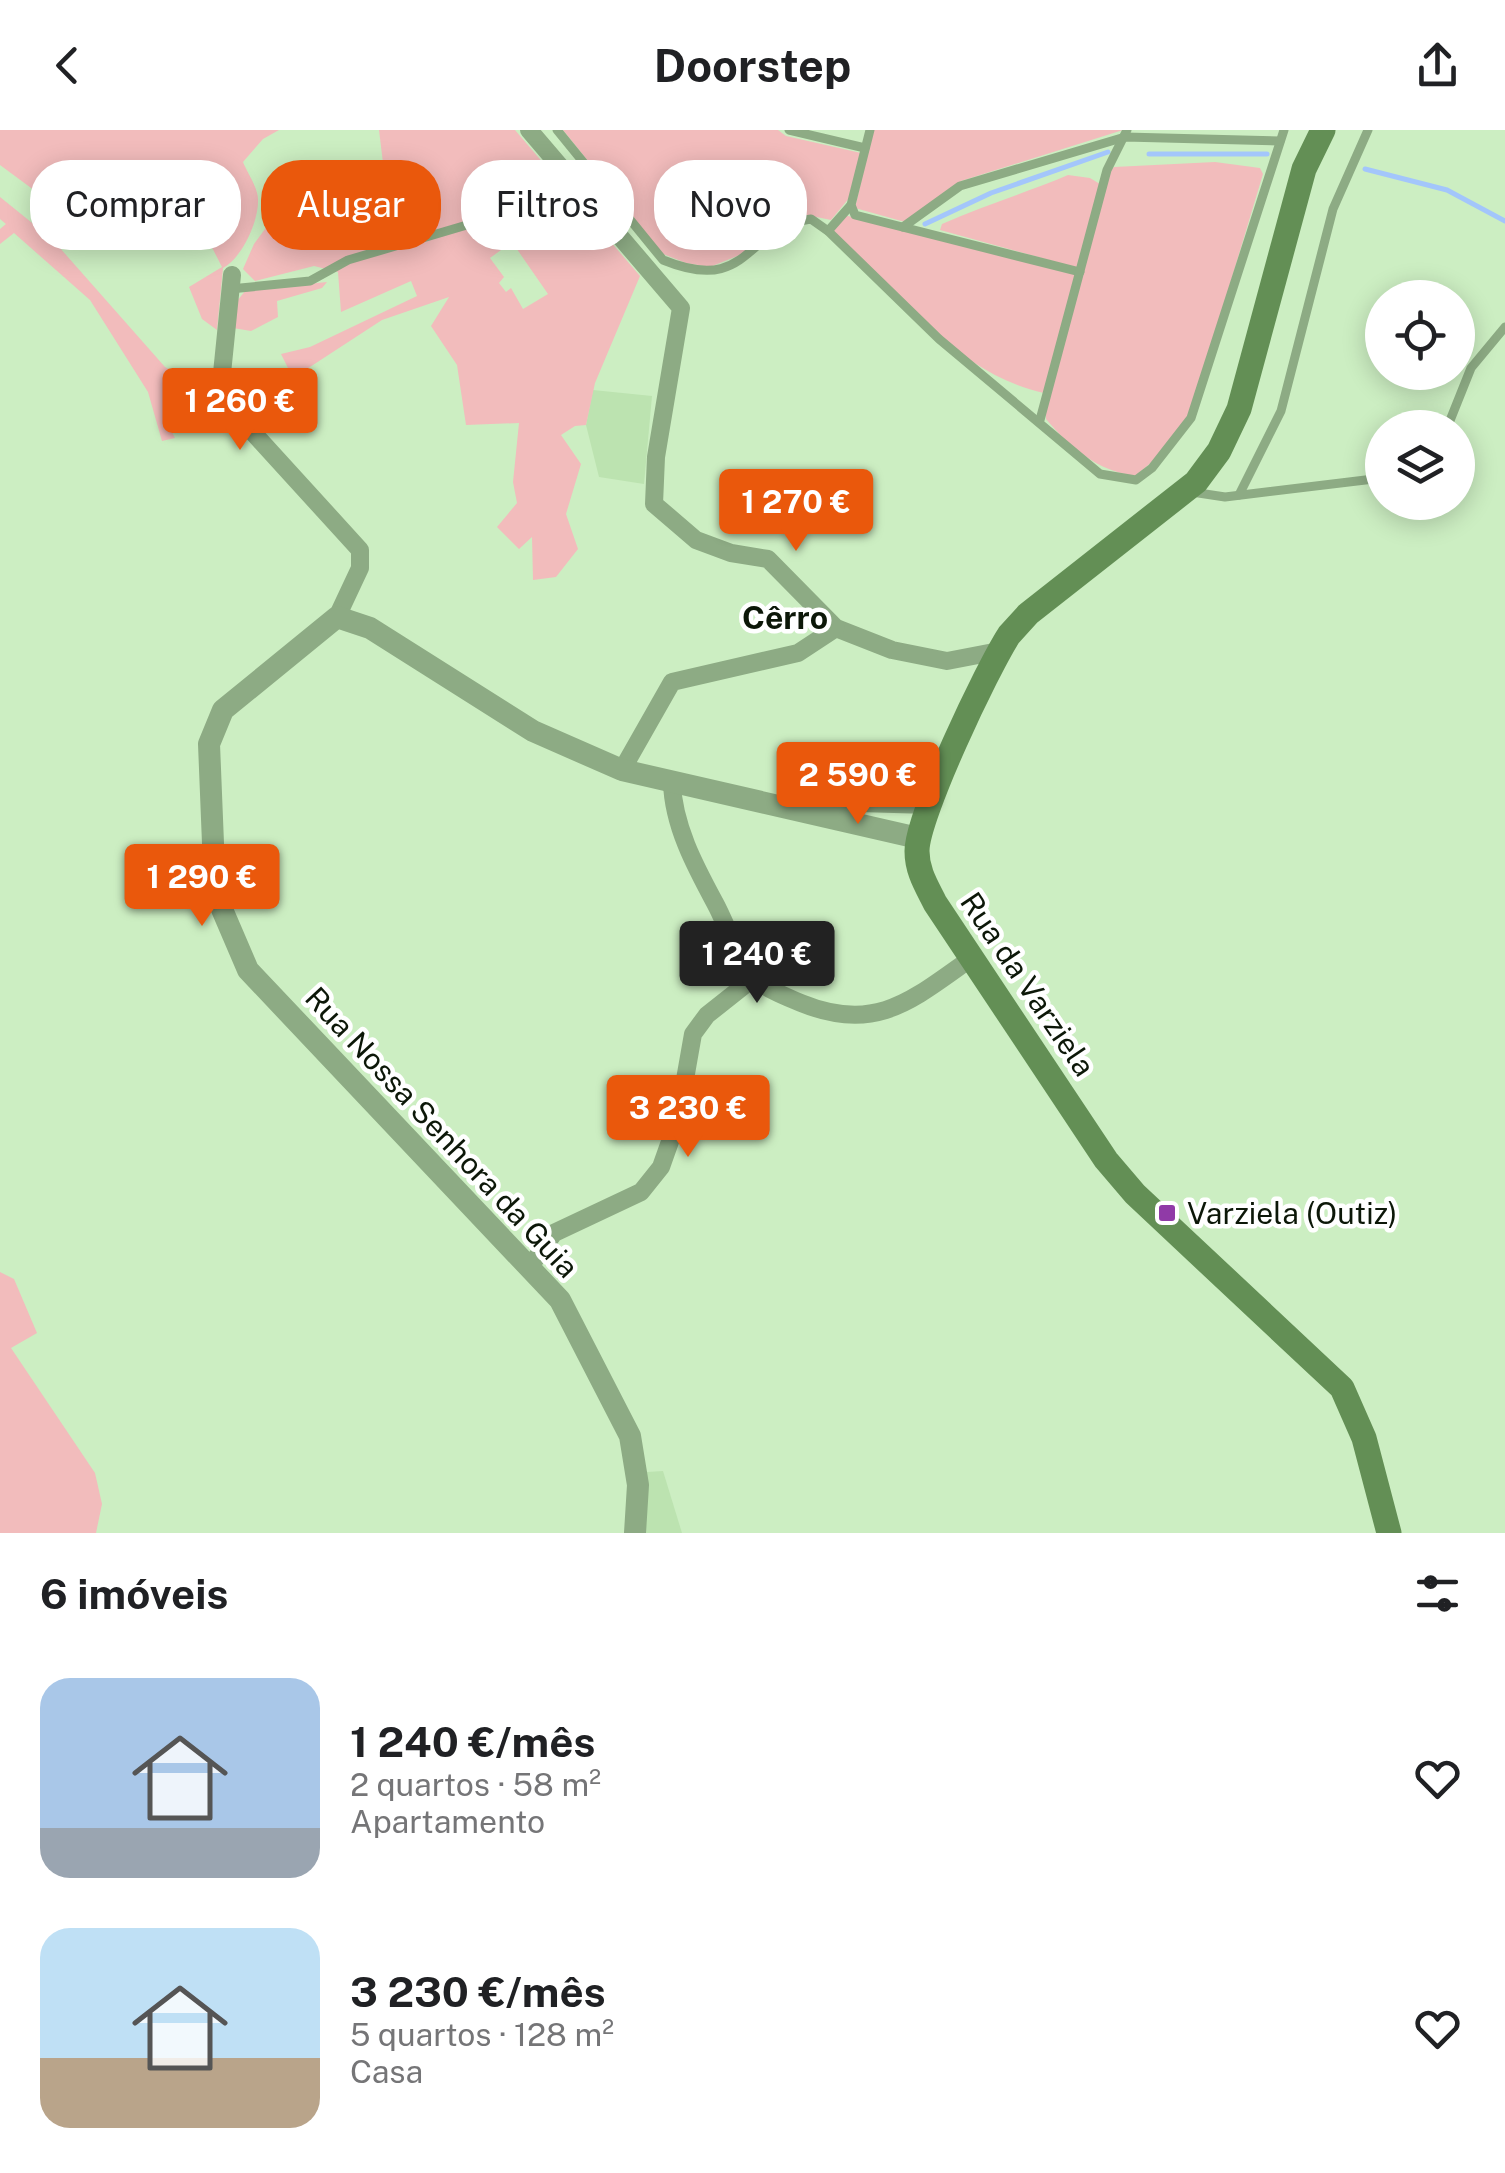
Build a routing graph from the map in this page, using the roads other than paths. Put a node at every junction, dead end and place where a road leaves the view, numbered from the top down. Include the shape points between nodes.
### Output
1 (529, 130) edge
2 (556, 130) edge
3 (789, 130) edge
4 (870, 130) edge
5 (1284, 130) edge
6 (1322, 130) edge
7 (1368, 130) edge
8 (1126, 133) edge
9 (1280, 141) junction
10 (865, 148) junction
11 (850, 204) junction
12 (461, 227) edge
13 (903, 228) junction
14 (828, 231) junction
15 (1080, 272) junction
16 (231, 282) joint
17 (1505, 327) edge
18 (1454, 410) edge
19 (1040, 420) junction
20 (1365, 480) edge
21 (1184, 491) junction
22 (1240, 495) junction
23 (337, 616) junction
24 (836, 628) junction
25 (998, 651) junction
26 (622, 770) junction
27 (672, 782) junction
28 (930, 806) junction
29 (771, 807) junction
30 (918, 838) junction
31 (972, 956) junction
32 (755, 977) junction
33 (530, 1265) junction
34 (635, 1533) edge
35 (1389, 1533) edge

1 - 24 street via 681,308 654,504 696,540 768,559
2 - 14 lane via 663,260 686,270 712,273 741,262 802,220
3 - 10 lane
4 - 10 lane
5 - 9 lane
6 - 21 main road via 1300,182 1239,409 1220,451
7 - 22 lane via 1333,209 1281,412
8 - 9 lane
8 - 13 lane via 960,186
8 - 15 lane via 1107,170
9 - 19 lane via 1192,418 1152,468 1136,480 1100,474
10 - 11 lane
11 - 13 lane via 855,215
11 - 14 lane
12 - 16 lane via 348,260 310,281
13 - 15 lane
14 - 19 lane via 940,339
15 - 19 lane
16 - 23 street via 221,383 248,427 360,550 360,568
17 - 18 lane via 1471,368
20 - 22 lane
21 - 22 lane
21 - 25 main road via 1028,614
23 - 26 street via 370,628 533,731
23 - 33 street, Rua Nossa Senhora da Guia via 224,710 209,744 214,893 248,970
24 - 25 street via 892,650 947,661
24 - 26 street via 798,653 672,682
25 - 28 main road
26 - 27 street
27 - 29 street
27 - 32 street via 672,804 694,864
28 - 29 street via 777,801
28 - 30 main road
29 - 30 street
30 - 31 main road, Rua da Varziela via 920,874
31 - 32 street via 930,989 855,1018 824,1012
31 - 35 main road, Rua da Varziela via 1135,1194 1342,1388 1364,1438
32 - 33 street via 693,1034 678,1119 660,1167 640,1192 554,1233
33 - 34 street, Rua Nossa Senhora da Guia via 560,1300 630,1436 638,1485

